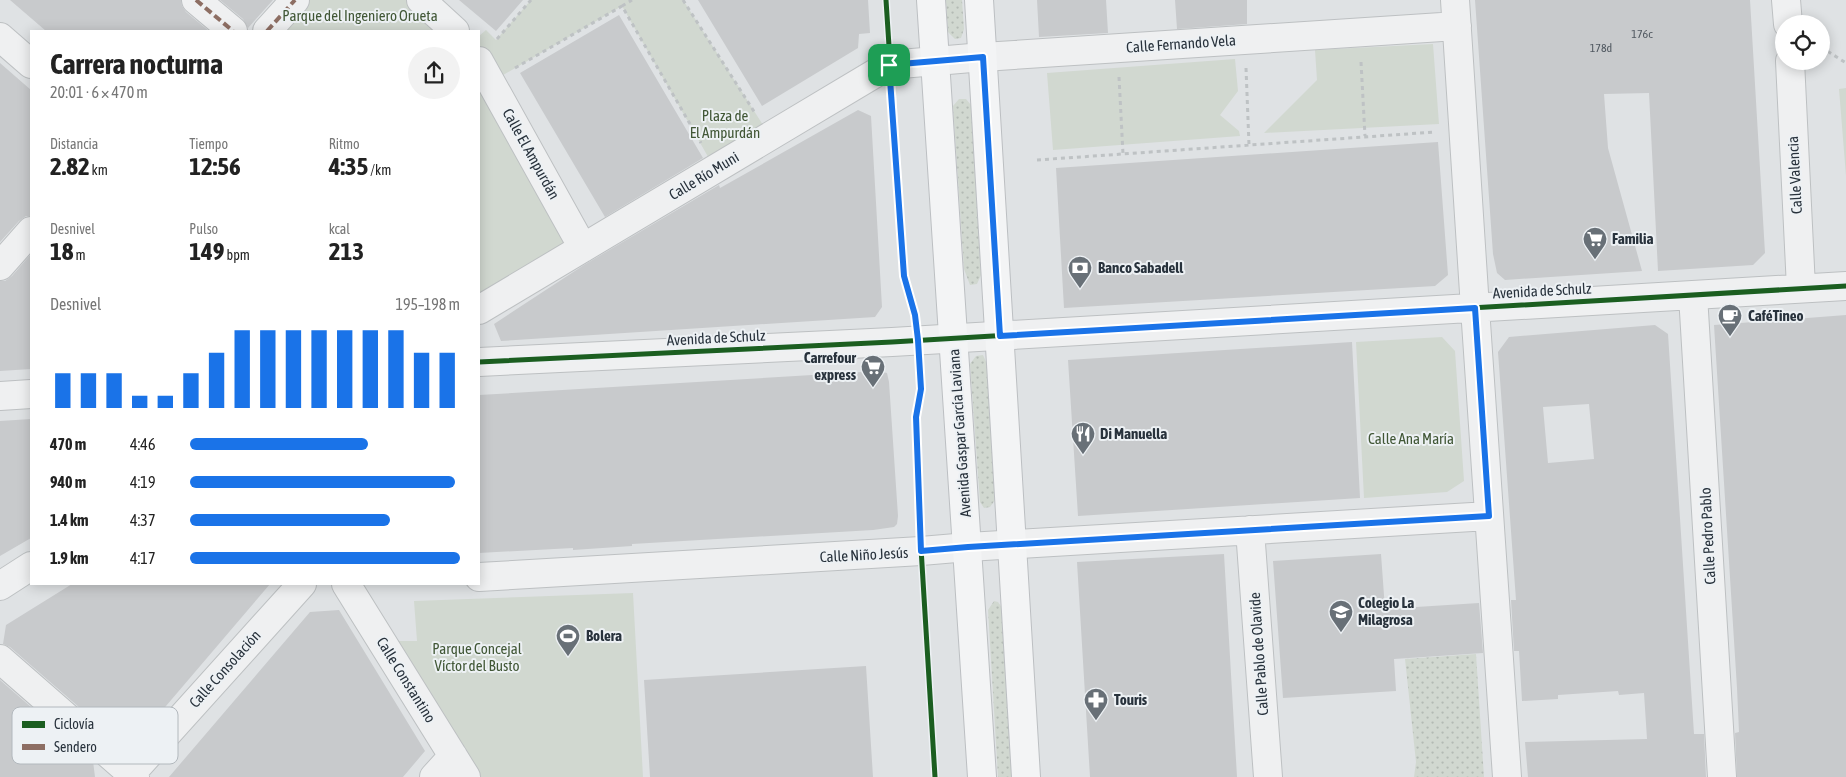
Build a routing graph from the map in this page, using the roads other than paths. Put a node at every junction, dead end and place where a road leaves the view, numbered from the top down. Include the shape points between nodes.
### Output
1 (196, 0) edge
2 (295, 0) edge
3 (421, 0) edge
4 (931, 0) edge
5 (979, 0) edge
6 (1786, 0) edge
7 (1456, 13) edge
8 (1787, 15) edge
9 (232, 30) edge
10 (268, 30) edge
11 (455, 30) edge
12 (0, 37) edge
13 (983, 57) junction
14 (935, 61) junction
15 (30, 63) edge
16 (1790, 70) edge
17 (485, 72) edge
18 (30, 232) edge
19 (583, 248) junction
20 (0, 266) edge
21 (1846, 286) edge
22 (1801, 288) junction
23 (1693, 295) junction
24 (1475, 308) junction
25 (480, 309) edge
26 (1000, 336) junction
27 (954, 338) junction
28 (480, 362) edge
29 (30, 394) edge
30 (0, 396) edge
31 (1489, 516) junction
32 (1250, 530) junction
33 (1012, 544) junction
34 (968, 547) junction
35 (30, 567) edge
36 (480, 576) edge
37 (301, 585) edge
38 (347, 585) edge
39 (0, 586) edge
40 (0, 659) edge
41 (54, 707) edge
42 (178, 723) edge
43 (118, 764) edge
44 (142, 764) edge
45 (460, 766) edge
46 (131, 776) edge
47 (434, 777) edge
48 (982, 777) edge
49 (1026, 777) edge
50 (1268, 777) edge
51 (1507, 777) edge
52 (1722, 777) edge

1 - 9 street
2 - 10 street
3 - 11 street
4 - 14 main road, Avenida Gaspar García Laviana
5 - 13 main road
6 - 8 street
7 - 13 street, Calle Fernando Vela via 1359,32
7 - 24 street
12 - 15 street
13 - 14 street, Calle Fernando Vela
13 - 26 main road
14 - 19 street, Calle Río Muni via 889,65
14 - 27 main road, Avenida Gaspar García Laviana
16 - 22 street, Calle Valencia
17 - 19 street, Calle El Ampurdán
18 - 20 street
19 - 25 street, Calle Río Muni
21 - 22 street, Avenida de Schulz
22 - 23 street, Avenida de Schulz
23 - 24 street, Avenida de Schulz
23 - 52 street, Calle Pedro Pablo
24 - 26 street, Avenida de Schulz
24 - 31 street
26 - 27 street, Avenida de Schulz
26 - 33 main road
27 - 28 street, Avenida de Schulz
27 - 34 main road, Avenida Gaspar García Laviana
29 - 30 street
31 - 32 street, Calle Niño Jesús
31 - 51 street
32 - 33 street, Calle Niño Jesús
32 - 50 street, Calle Pablo de Olavide
33 - 34 street, Calle Niño Jesús
33 - 49 main road
34 - 36 street, Calle Niño Jesús
34 - 48 main road, Avenida Gaspar García Laviana
35 - 39 street
37 - 42 street, Calle Consolación
38 - 45 street, Calle Constantino
40 - 41 street
43 - 46 street
44 - 46 street, Calle Consolación
45 - 47 street

